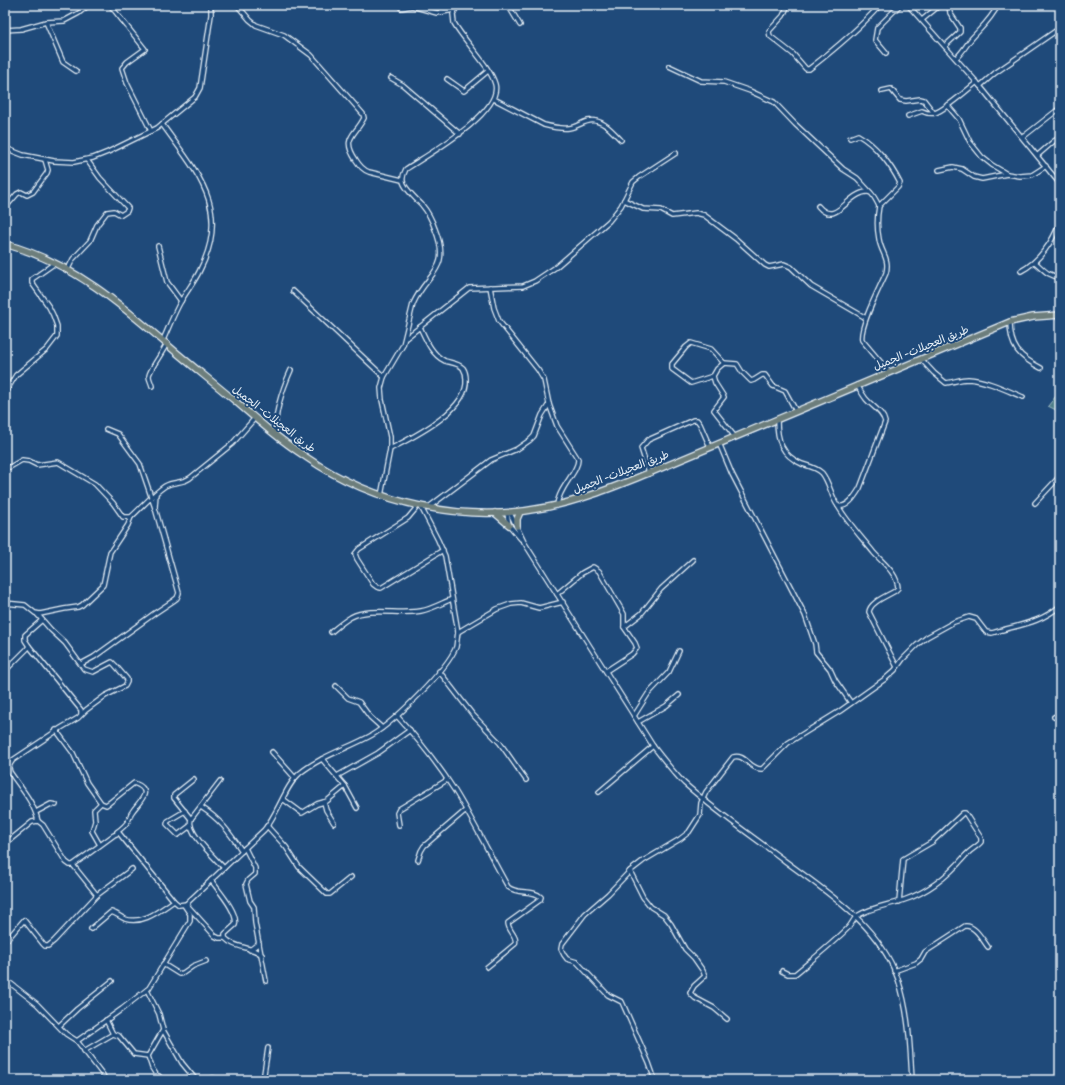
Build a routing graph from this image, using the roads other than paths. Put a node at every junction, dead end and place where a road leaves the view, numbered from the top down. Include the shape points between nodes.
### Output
1 (89, 5) edge
2 (110, 5) edge
3 (211, 5) edge
4 (237, 5) edge
5 (439, 5) edge
6 (458, 5) edge
7 (508, 5) edge
8 (788, 5) edge
9 (880, 5) edge
10 (900, 5) edge
11 (908, 5) edge
12 (940, 5) edge
13 (949, 5) edge
14 (998, 5) edge
15 (401, 8) dead end
16 (454, 10) junction
17 (444, 12) junction
18 (922, 20) junction
19 (46, 22) junction
20 (520, 24) dead end
21 (1060, 28) edge
22 (5, 30) edge
23 (945, 46) junction
24 (886, 53) dead end
25 (956, 58) junction
26 (669, 66) dead end
27 (76, 71) dead end
28 (488, 71) junction
29 (391, 78) dead end
30 (447, 79) dead end
31 (977, 82) junction
32 (980, 86) junction
33 (882, 91) dead end
34 (494, 99) junction
35 (947, 105) junction
36 (1060, 108) edge
37 (934, 113) junction
38 (908, 116) dead end
39 (162, 124) junction
40 (151, 131) junction
41 (460, 134) junction
42 (1023, 137) junction
43 (850, 138) dead end
44 (1060, 139) edge
45 (621, 140) dead end
46 (5, 148) edge
47 (676, 153) dead end
48 (1038, 155) junction
49 (45, 160) junction
50 (87, 160) junction
51 (1046, 166) junction
52 (939, 170) dead end
53 (1007, 174) junction
54 (402, 180) junction
55 (1060, 184) edge
56 (870, 192) junction
57 (624, 200) junction
58 (818, 206) dead end
59 (879, 206) junction
60 (5, 208) edge
61 (1060, 222) edge
62 (5, 244) edge
63 (158, 246) dead end
64 (1036, 262) junction
65 (56, 263) junction
66 (68, 269) junction
67 (1021, 271) dead end
68 (1060, 277) edge
69 (490, 287) junction
70 (293, 291) dead end
71 (181, 301) junction
72 (1060, 315) edge
73 (866, 318) junction
74 (1010, 322) junction
75 (420, 327) junction
76 (406, 338) junction
77 (165, 342) junction
78 (921, 359) junction
79 (724, 363) junction
80 (1041, 368) dead end
81 (291, 370) dead end
82 (889, 372) junction
83 (713, 376) junction
84 (384, 377) junction
85 (857, 385) junction
86 (152, 386) dead end
87 (5, 393) edge
88 (1023, 397) dead end
89 (549, 404) junction
90 (796, 411) junction
91 (255, 418) junction
92 (777, 419) junction
93 (106, 429) dead end
94 (275, 434) junction
95 (735, 437) junction
96 (719, 443) junction
97 (710, 447) junction
98 (390, 449) junction
99 (5, 467) edge
100 (649, 473) junction
101 (1060, 476) edge
102 (156, 494) junction
103 (381, 496) junction
104 (151, 498) junction
105 (1035, 503) dead end
106 (557, 505) junction
107 (419, 506) junction
108 (838, 506) junction
109 (155, 508) junction
110 (429, 508) junction
111 (520, 512) junction
112 (495, 513) junction
113 (508, 513) junction
114 (123, 517) junction
115 (131, 517) junction
116 (128, 525) junction
117 (509, 525) junction
118 (517, 526) junction
119 (524, 542) junction
120 (443, 550) junction
121 (694, 560) dead end
122 (558, 594) junction
123 (452, 599) junction
124 (563, 602) junction
125 (5, 604) edge
126 (1060, 606) edge
127 (37, 614) junction
128 (42, 620) junction
129 (624, 627) junction
130 (331, 632) dead end
131 (458, 632) junction
132 (29, 646) junction
133 (679, 651) dead end
134 (80, 664) junction
135 (7, 665) edge
136 (898, 667) junction
137 (5, 671) edge
138 (439, 671) junction
139 (606, 671) junction
140 (336, 686) dead end
141 (679, 695) dead end
142 (851, 703) junction
143 (81, 712) junction
144 (1060, 714) edge
145 (397, 716) junction
146 (634, 716) junction
147 (1054, 717) dead end
148 (638, 722) junction
149 (382, 728) junction
150 (56, 730) junction
151 (410, 730) junction
152 (653, 746) junction
153 (272, 752) dead end
154 (322, 759) junction
155 (337, 776) junction
156 (295, 778) junction
157 (194, 779) dead end
158 (447, 780) junction
159 (526, 780) dead end
160 (220, 781) dead end
161 (345, 786) junction
162 (599, 792) dead end
163 (703, 798) junction
164 (283, 799) junction
165 (324, 802) junction
166 (101, 803) junction
167 (56, 805) dead end
168 (202, 807) junction
169 (356, 808) dead end
170 (466, 810) junction
171 (185, 811) junction
172 (36, 812) junction
173 (191, 819) junction
174 (38, 821) junction
175 (334, 823) dead end
176 (398, 824) dead end
177 (190, 826) junction
178 (267, 826) junction
179 (117, 832) junction
180 (5, 844) edge
181 (100, 845) junction
182 (244, 849) junction
183 (418, 860) dead end
184 (73, 865) junction
185 (132, 868) dead end
186 (224, 868) junction
187 (630, 871) junction
188 (351, 877) dead end
189 (211, 880) junction
190 (97, 895) junction
191 (174, 901) junction
192 (899, 902) junction
193 (185, 904) junction
194 (856, 917) junction
195 (91, 929) dead end
196 (225, 938) junction
197 (5, 942) edge
198 (259, 943) junction
199 (988, 947) dead end
200 (250, 950) junction
201 (262, 956) junction
202 (206, 961) dead end
203 (163, 964) junction
204 (487, 967) dead end
205 (782, 971) dead end
206 (894, 971) junction
207 (5, 979) edge
208 (112, 981) dead end
209 (266, 981) dead end
210 (146, 990) junction
211 (727, 1019) dead end
212 (106, 1020) junction
213 (59, 1026) junction
214 (163, 1030) junction
215 (113, 1034) junction
216 (77, 1041) junction
217 (268, 1048) dead end
218 (84, 1051) junction
219 (148, 1056) junction
220 (105, 1080) edge
221 (162, 1080) edge
222 (196, 1080) edge
223 (207, 1080) edge
224 (219, 1080) edge
225 (263, 1080) edge
226 (655, 1080) edge
227 (912, 1080) edge

1 - 19 street via 64,21
2 - 40 street via 145,48 122,68
3 - 39 street via 200,88 195,97
4 - 54 street via 256,25 284,35 311,55 363,114 364,118 350,138 349,145 349,150 358,164 369,172
5 - 17 street
6 - 16 street
7 - 20 street
8 - 9 street via 784,16 770,30 770,36 809,69 844,42
10 - 24 street via 877,28 875,40
11 - 18 street
12 - 18 street
13 - 23 street via 950,13 960,32
14 - 25 street via 984,26
15 - 17 street via 412,6 437,13
16 - 17 street
16 - 28 street via 454,23
18 - 23 street
19 - 22 street via 21,29
19 - 27 street via 63,62
21 - 32 street
23 - 25 street
25 - 31 street
26 - 56 street via 701,81 724,82 774,102
28 - 30 street via 464,91
28 - 34 street via 495,84
29 - 41 street via 403,85
31 - 32 street
31 - 35 street
32 - 42 street
33 - 37 street via 891,89 900,100 924,100
34 - 41 street
34 - 45 street via 550,127 569,128 596,120
35 - 37 street
35 - 53 street via 960,119 970,142 982,157
36 - 42 street
37 - 38 street via 922,111
39 - 40 street
39 - 71 street via 208,193 213,219 209,252
40 - 50 street
41 - 54 street via 406,169
42 - 48 street
43 - 59 street via 858,135 873,146 900,184
44 - 48 street
46 - 49 street
47 - 57 street via 633,182
48 - 51 street
49 - 50 street
49 - 60 street via 47,173 33,192 27,195 21,192 17,194
50 - 66 street via 128,208 121,215 114,211 107,212 97,225 90,241 80,250
51 - 53 street via 1032,175
51 - 55 street
52 - 53 street via 953,167 982,179
54 - 76 street via 431,218 441,249 439,266 413,304
56 - 58 street via 859,194 834,212 823,212
56 - 59 street
57 - 69 street via 614,216 600,230 543,276 523,286
57 - 73 street via 643,209 661,210 672,216 696,213 704,215 721,226 765,265 769,267 784,264 790,267 811,286
59 - 73 street via 879,240 888,266
61 - 64 street via 1055,235
62 - 65 main road, طريق العجيلات- الجميل
63 - 71 street via 167,282
64 - 67 street
64 - 68 street via 1049,275
65 - 66 main road, طريق العجيلات- الجميل
65 - 87 street via 32,279 32,283 49,307 57,326 57,336 47,349 16,375
66 - 77 main road, طريق العجيلات- الجميل via 105,292
69 - 75 street via 469,288
69 - 89 street via 496,315 544,380
70 - 84 street
71 - 77 street
72 - 74 main road, طريق العجيلات- الجميل via 1033,316
73 - 82 street via 862,340
74 - 78 main road, طريق العجيلات- الجميل
74 - 80 street via 1011,338 1016,350
75 - 76 street
75 - 98 street via 436,355 463,368 466,386 458,401 438,422
76 - 84 street
77 - 86 street via 162,355 150,372
77 - 91 main road, طريق العجيلات- الجميل
78 - 82 main road, طريق العجيلات- الجميل
78 - 88 street via 946,382 970,379
79 - 83 street
79 - 83 street via 711,350 691,343 672,364 672,369 691,383
79 - 90 street via 737,364 751,381 765,375 772,386 785,391
81 - 94 street via 277,413
82 - 85 main road, طريق العجيلات- الجميل
83 - 95 street via 724,397 714,410
84 - 98 street via 380,393 389,428
85 - 90 main road, طريق العجيلات- الجميل
85 - 108 street via 867,400 879,410 885,422 856,494 848,505
89 - 106 street via 558,426 578,459 577,466 561,491
89 - 110 street via 530,440 517,449 491,460
90 - 92 main road, طريق العجيلات- الجميل
91 - 94 main road, طريق العجيلات- الجميل
91 - 102 street via 232,444 190,478 166,486
92 - 95 main road, طريق العجيلات- الجميل
92 - 108 street via 777,434 781,446 793,458 820,472
93 - 104 street via 118,434 137,459
94 - 103 main road, طريق العجيلات- الجميل via 326,470
95 - 96 main road, طريق العجيلات- الجميل
96 - 97 main road, طريق العجيلات- الجميل
96 - 142 street via 805,615 816,652
97 - 100 main road, طريق العجيلات- الجميل
97 - 100 street via 700,424 693,420 642,445 641,450
98 - 103 street
99 - 114 street via 22,460 37,464 58,462 95,484
100 - 106 main road, طريق العجيلات- الجميل via 590,496
101 - 105 street
102 - 104 street
102 - 109 street
103 - 107 main road, طريق العجيلات- الجميل
104 - 109 street
104 - 115 street
106 - 111 main road, طريق العجيلات- الجميل
107 - 110 main road, طريق العجيلات- الجميل
107 - 120 street
107 - 120 street via 408,518 359,549 356,556 373,584 381,588
108 - 136 street via 896,578 898,588 869,609
109 - 134 street via 179,596 94,657
110 - 112 main road, طريق العجيلات- الجميل
111 - 113 main road, طريق العجيلات- الجميل
111 - 118 main road
112 - 113 main road, طريق العجيلات- الجميل
112 - 117 main road
113 - 117 street
113 - 118 street
114 - 115 street
114 - 116 street
115 - 116 street
116 - 127 street via 110,552 105,583 101,588 78,608
117 - 119 street
118 - 119 street
119 - 122 street
120 - 123 street
121 - 129 street via 661,589 641,614
122 - 124 street
122 - 129 street via 586,570 595,568 622,611
123 - 130 street via 421,611 369,612 356,615
123 - 131 street
124 - 131 street via 539,608 521,603 510,604
124 - 139 street
125 - 127 street via 25,605
126 - 136 street via 1036,622 992,633 986,632 976,619 964,618 917,645
127 - 128 street
128 - 132 street via 25,635
128 - 134 street via 65,643
129 - 139 street via 637,648
131 - 138 street via 456,647
132 - 135 street via 19,659
132 - 143 street
133 - 146 street via 669,672 648,694
134 - 143 street via 93,672 108,663 113,663 127,679 125,686
135 - 137 street
136 - 142 street
138 - 145 street
138 - 159 street via 473,715 500,743
139 - 146 street
140 - 149 street via 348,698 359,702
141 - 148 street via 666,706
142 - 163 street via 788,743 762,768 757,769 741,757 733,757
143 - 150 street via 74,720
144 - 147 street
145 - 149 street
145 - 151 street
146 - 148 street
148 - 152 street
149 - 154 street
150 - 166 street via 73,753 87,783
150 - 172 street via 13,760 9,767
151 - 155 street via 378,753
151 - 158 street
152 - 162 street
152 - 163 street via 671,769
153 - 156 street
154 - 155 street
154 - 156 street
155 - 161 street
156 - 164 street
157 - 171 street via 174,795
158 - 170 street
158 - 176 street via 399,809
160 - 168 street
161 - 165 street
161 - 169 street
163 - 187 street via 700,816 689,832
163 - 194 street via 830,894
164 - 165 street via 302,813
164 - 178 street
165 - 175 street
166 - 179 street via 106,805 134,783 140,785 144,791 145,795 132,811 128,821
166 - 181 street via 94,810 95,821 92,831
167 - 172 street via 51,804
168 - 173 street
168 - 182 street via 222,823
170 - 183 street via 424,846
170 - 204 street via 508,887 516,892 537,894 541,897 508,923 516,938 516,944
171 - 173 street
171 - 177 street via 167,824 178,835
172 - 174 street
173 - 177 street
174 - 180 street via 32,822
174 - 184 street via 66,862
177 - 186 street
178 - 182 street
178 - 188 street via 286,847 299,867 327,894
179 - 181 street
179 - 191 street
181 - 184 street
182 - 186 street
182 - 198 street via 255,868 255,874 246,884 254,907
184 - 190 street
185 - 190 street
186 - 189 street
187 - 211 street via 643,898 664,915 685,949 703,971 705,976 694,986 690,994
187 - 226 street via 585,914 562,944 561,949 568,959 578,962 608,995 622,1002
189 - 193 street
189 - 196 street via 236,918 235,925 225,934
190 - 197 street via 48,946 43,944 24,920
191 - 193 street via 179,905
191 - 195 street via 151,916 137,919 128,919 111,912
192 - 192 street via 903,859 932,842 959,816 966,813 980,838 980,843 931,887
192 - 194 street via 880,906
193 - 196 street via 215,936
193 - 203 street via 190,921
194 - 205 street via 849,927 795,974
194 - 206 street via 881,947
196 - 200 street
198 - 200 street
198 - 201 street
199 - 206 street via 973,928 965,926 925,952 919,961
200 - 201 street via 257,951
201 - 209 street
202 - 203 street via 179,974
203 - 210 street
206 - 227 street via 908,1016
207 - 213 street via 37,1004
208 - 213 street
210 - 212 street
210 - 214 street via 159,1014
212 - 215 street
212 - 216 street
213 - 216 street
214 - 219 street
214 - 222 street via 182,1063
215 - 218 street
215 - 219 street via 119,1036 134,1054
216 - 218 street
217 - 225 street
218 - 220 street
219 - 221 street via 153,1071
223 - 224 street

